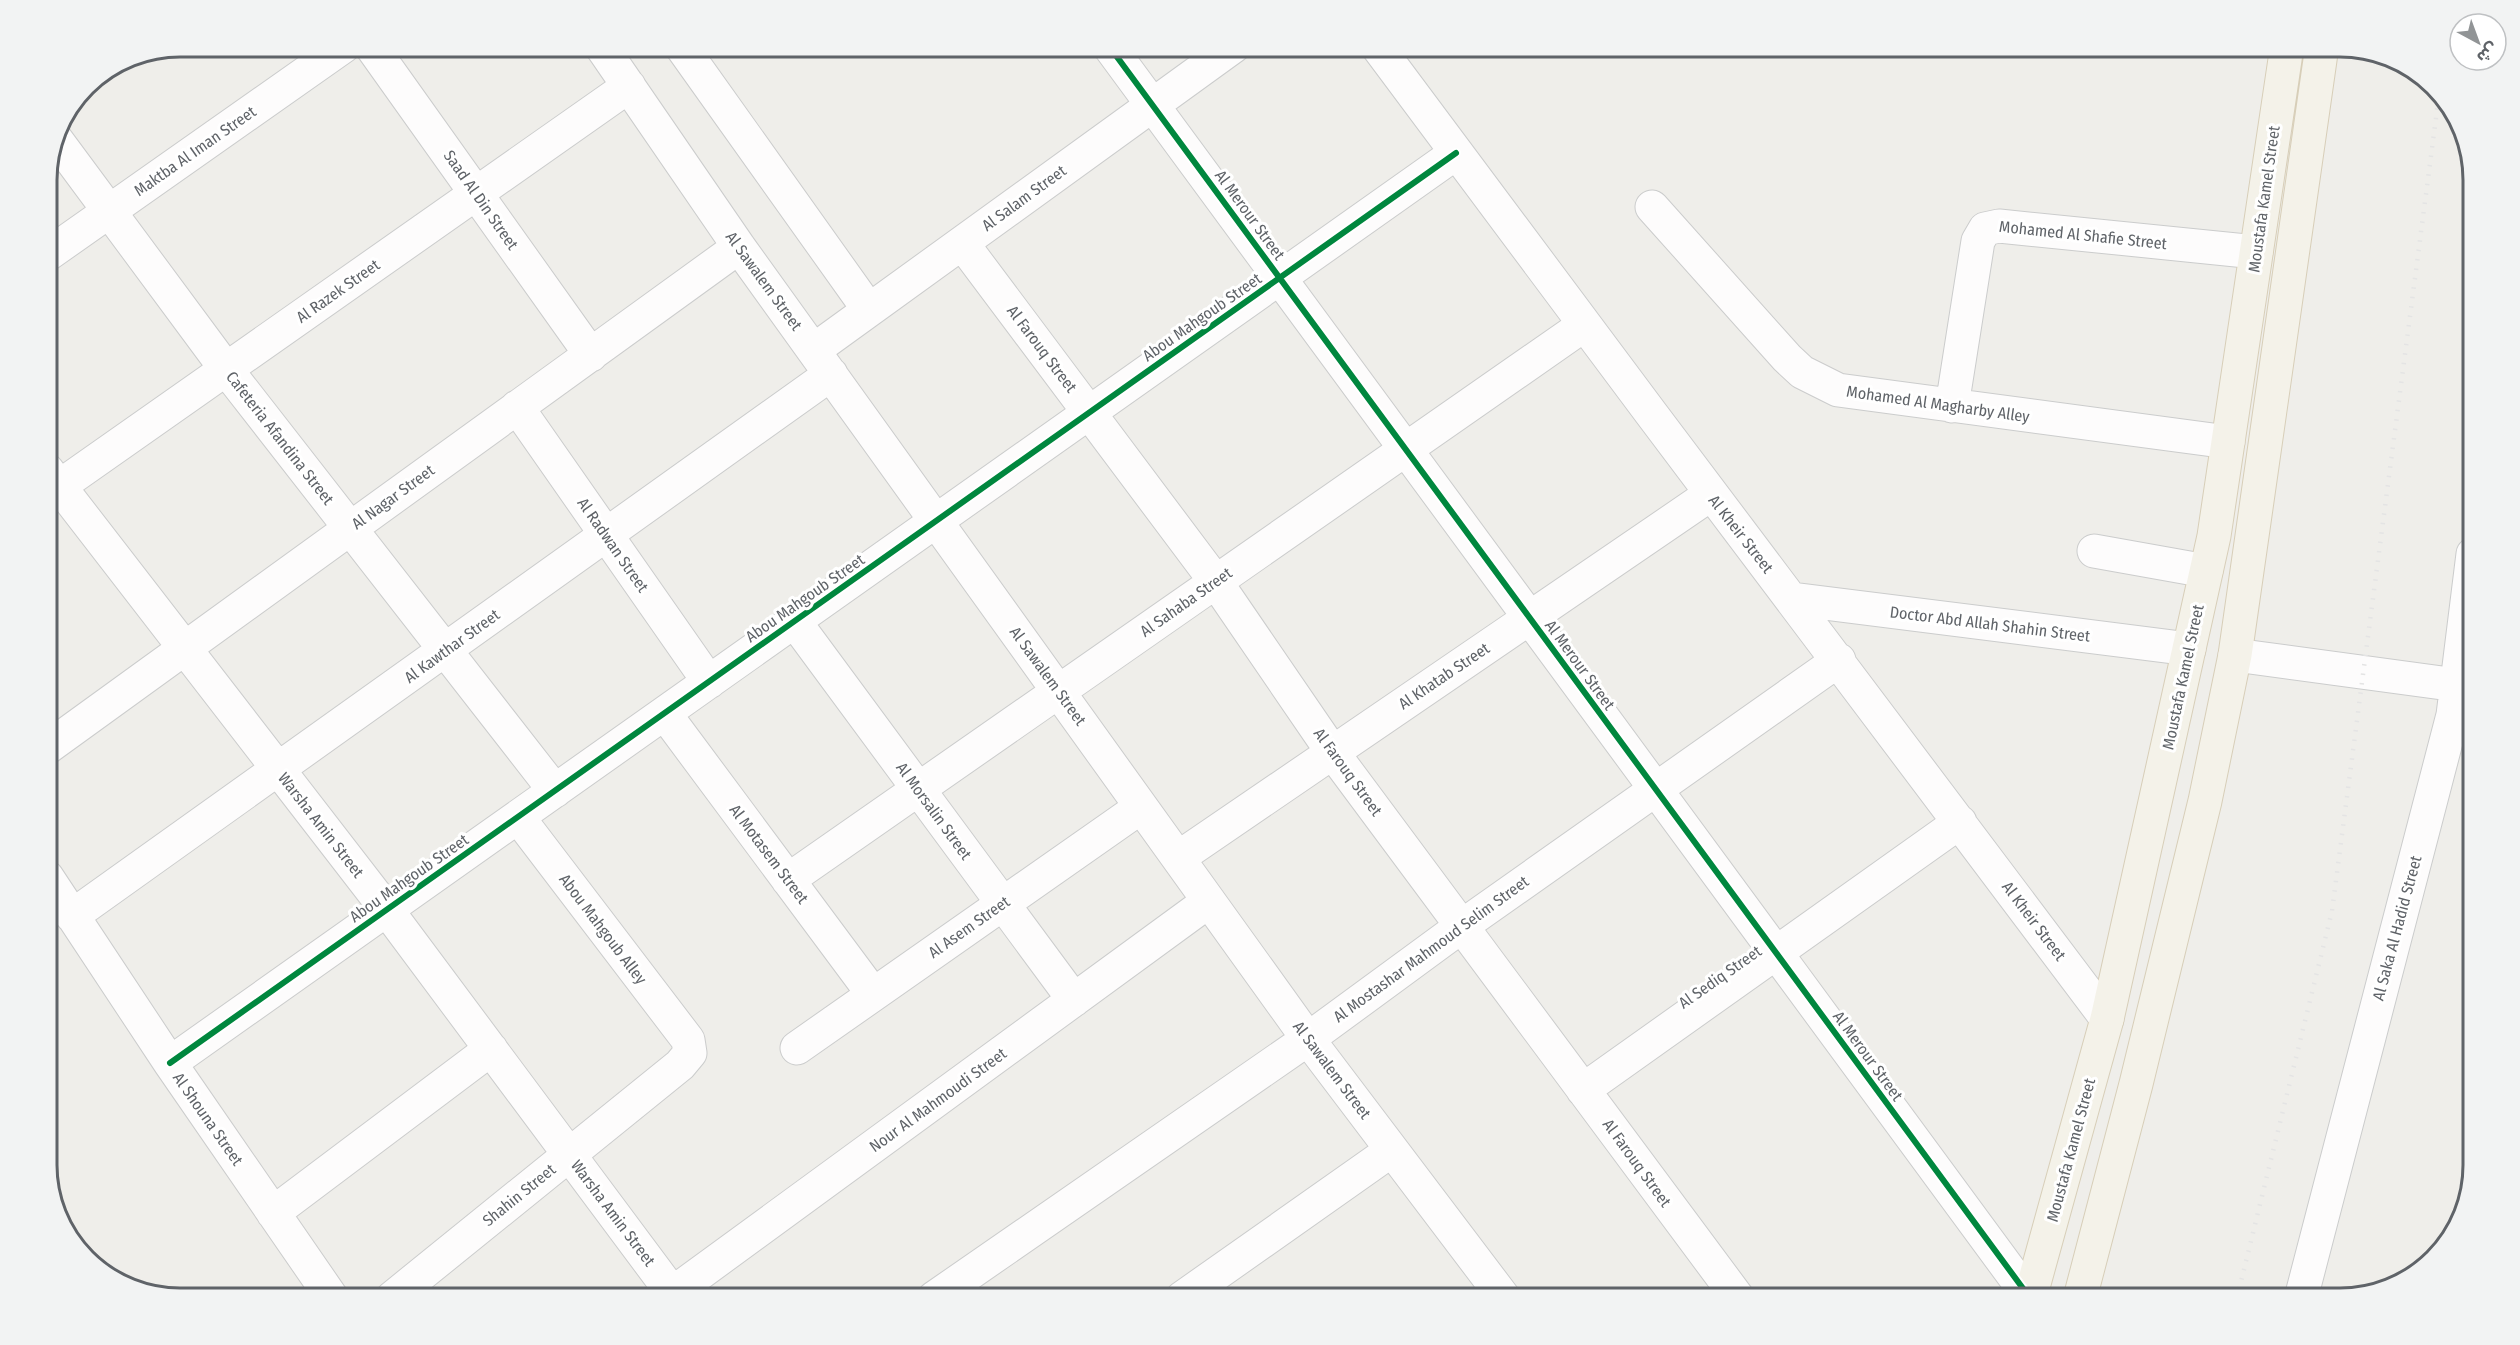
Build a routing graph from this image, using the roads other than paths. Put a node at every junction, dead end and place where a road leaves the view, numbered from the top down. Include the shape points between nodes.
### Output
1 (328, 57) edge
2 (379, 57) edge
3 (609, 57) edge
4 (689, 57) edge
5 (1117, 57) edge
6 (1219, 57) edge
7 (1385, 57) edge
8 (2285, 57) edge
9 (2320, 57) edge
10 (629, 86) junction
11 (1153, 105) junction
12 (62, 147) edge
13 (1456, 153) junction
14 (476, 194) junction
15 (1652, 207) dead end
16 (109, 212) junction
17 (962, 243) junction
18 (739, 247) junction
19 (57, 248) edge
20 (2256, 252) junction
21 (1279, 279) junction
22 (870, 310) junction
23 (1584, 325) junction
24 (591, 355) junction
25 (823, 362) junction
26 (226, 369) junction
27 (1952, 406) junction
28 (517, 407) junction
29 (1089, 413) junction
30 (2228, 442) junction
31 (1405, 450) junction
32 (57, 480) edge
33 (57, 491) edge
34 (1711, 494) junction
35 (936, 521) junction
36 (350, 528) junction
37 (607, 535) junction
38 (2094, 551) dead end
39 (2206, 571) junction
40 (1216, 582) junction
41 (1792, 599) junction
42 (1529, 618) junction
43 (795, 622) junction
44 (185, 648) junction
45 (2189, 648) junction
46 (445, 650) junction
47 (2235, 655) junction
48 (1839, 660) junction
49 (709, 682) junction
50 (1059, 691) junction
51 (2463, 691) edge
52 (2461, 707) edge
53 (665, 714) junction
54 (57, 741) edge
55 (1333, 753) junction
56 (279, 769) junction
57 (918, 789) junction
58 (1655, 789) junction
59 (555, 791) junction
60 (1141, 807) junction
61 (518, 817) junction
62 (1960, 822) junction
63 (1178, 858) junction
64 (788, 880) junction
65 (57, 893) edge
66 (1209, 902) junction
67 (1002, 904) junction
68 (387, 910) junction
69 (72, 916) junction
70 (1462, 926) junction
71 (1777, 954) junction
72 (873, 994) junction
73 (1074, 1000) junction
74 (2107, 1019) junction
75 (1308, 1039) junction
76 (688, 1040) joint
77 (797, 1048) dead end
78 (491, 1050) junction
79 (170, 1063) junction
80 (1583, 1090) junction
81 (1392, 1150) junction
82 (569, 1155) junction
83 (273, 1213) junction
84 (324, 1288) edge
85 (406, 1288) edge
86 (665, 1288) edge
87 (684, 1288) edge
88 (950, 1288) edge
89 (1198, 1288) edge
90 (1490, 1288) edge
91 (1730, 1288) edge
92 (2022, 1288) edge
93 (2033, 1288) edge
94 (2083, 1288) edge
95 (2304, 1288) edge

1 - 16 street, Maktba Al Iman Street
2 - 14 street, Saad Al Din Street
3 - 10 street, Al Sawalem Street
4 - 22 street
5 - 11 street, Al Merour Street
6 - 11 street, Al Salam Street
7 - 13 street, Al Kheir Street
8 - 20 main road, Moustafa Kamel Street
9 - 47 main road
10 - 14 street, Al Razek Street
10 - 18 street, Al Sawalem Street
11 - 17 street, Al Salam Street
11 - 21 street, Al Merour Street
12 - 16 street, Cafeteria Afandina Street
13 - 21 street, Abou Mahgoub Street
13 - 23 street, Al Kheir Street
14 - 24 street, Saad Al Din Street
14 - 26 street, Al Razek Street
15 - 27 street, Mohamed Al Magharby Alley via 1802,372 1838,390
16 - 19 street, Maktba Al Iman Street
16 - 26 street, Cafeteria Afandina Street
17 - 22 street, Al Salam Street
17 - 29 street, Al Farouq Street
18 - 24 street, Al Nagar Street
18 - 25 street, Al Sawalem Street
20 - 27 street, Mohamed Al Shafie Street via 2000,226 1985,229 1978,241
20 - 30 main road, Moustafa Kamel Street
21 - 29 street, Abou Mahgoub Street
21 - 31 street, Al Merour Street
22 - 25 street, Al Salam Street
23 - 31 street, Al Sahaba Street
23 - 34 street, Al Kheir Street
24 - 28 street, Al Nagar Street
25 - 35 street, Al Sawalem Street
25 - 37 street, Al Kawthar Street
26 - 32 street, Al Razek Street
26 - 36 street, Cafeteria Afandina Street
27 - 30 street, Mohamed Al Magharby Alley
28 - 36 street, Al Nagar Street
28 - 37 street, Al Radwan Street
29 - 35 street, Abou Mahgoub Street
29 - 40 street, Al Farouq Street
30 - 39 main road, Moustafa Kamel Street
31 - 40 street, Al Sahaba Street
31 - 42 street, Al Merour Street
33 - 44 street, Warsha Amin Street
34 - 41 street, Al Kheir Street
34 - 42 street, Al Khatab Street
35 - 43 street, Abou Mahgoub Street
35 - 50 street, Al Sawalem Street
36 - 44 street, Al Nagar Street
36 - 46 street, Cafeteria Afandina Street
37 - 46 street, Al Kawthar Street
37 - 49 street, Al Radwan Street
38 - 39 street
39 - 45 main road, Moustafa Kamel Street
40 - 50 street, Al Sahaba Street
40 - 55 street, Al Farouq Street
41 - 45 street, Doctor Abd Allah Shahin Street
41 - 48 street, Al Kheir Street
42 - 55 street, Al Khatab Street
42 - 58 street, Al Merour Street
43 - 49 street, Abou Mahgoub Street
43 - 57 street, Al Morsalin Street
44 - 54 street, Al Nagar Street
44 - 56 street, Warsha Amin Street
45 - 74 main road, Moustafa Kamel Street
46 - 56 street, Al Kawthar Street
46 - 59 street, Cafeteria Afandina Street
47 - 52 street
47 - 94 main road via 2205,801
48 - 58 street, Al Mostashar Mahmoud Selim Street
48 - 62 street, Al Kheir Street
49 - 53 street, Abou Mahgoub Street
50 - 57 street, Al Sahaba Street
50 - 60 street, Al Sawalem Street
51 - 52 street, Al Saka Al Hadid Street
52 - 95 street, Al Saka Al Hadid Street
53 - 59 street, Abou Mahgoub Street
53 - 64 street, Al Motasem Street
55 - 63 street, Al Khatab Street
55 - 70 street, Al Farouq Street
56 - 68 street, Warsha Amin Street
56 - 69 street, Al Kawthar Street
57 - 64 street, Al Sahaba Street
57 - 67 street, Al Morsalin Street
58 - 70 street, Al Mostashar Mahmoud Selim Street
58 - 71 street, Al Merour Street
59 - 61 street, Abou Mahgoub Street
60 - 63 street, Al Sawalem Street
60 - 67 street, Al Asem Street
61 - 68 street, Abou Mahgoub Street
61 - 76 street, Abou Mahgoub Alley
62 - 71 street, Al Sediq Street
62 - 74 street, Al Kheir Street
63 - 66 street, Al Sawalem Street
64 - 72 street, Al Motasem Street
65 - 69 street, Al Shouna Street
66 - 73 street, Nour Al Mahmoudi Street
66 - 75 street, Al Sawalem Street
67 - 72 street, Al Asem Street
67 - 73 street, Al Morsalin Street
68 - 78 street, Warsha Amin Street
68 - 79 street, Abou Mahgoub Street
69 - 79 street, Al Shouna Street
70 - 75 street, Al Mostashar Mahmoud Selim Street
70 - 80 street, Al Farouq Street
71 - 80 street, Al Sediq Street
71 - 92 street, Al Merour Street
72 - 77 street, Al Asem Street
73 - 87 street, Nour Al Mahmoudi Street
74 - 93 main road, Moustafa Kamel Street
75 - 81 street, Al Sawalem Street
75 - 88 street, Al Mostashar Mahmoud Selim Street
76 - 82 street, Shahin Street via 690,1053 680,1065
78 - 82 street, Warsha Amin Street
78 - 83 street
79 - 83 street, Al Shouna Street
80 - 91 street, Al Farouq Street
81 - 89 street
81 - 90 street, Al Sawalem Street
82 - 85 street, Shahin Street
82 - 86 street, Warsha Amin Street
83 - 84 street, Al Shouna Street

